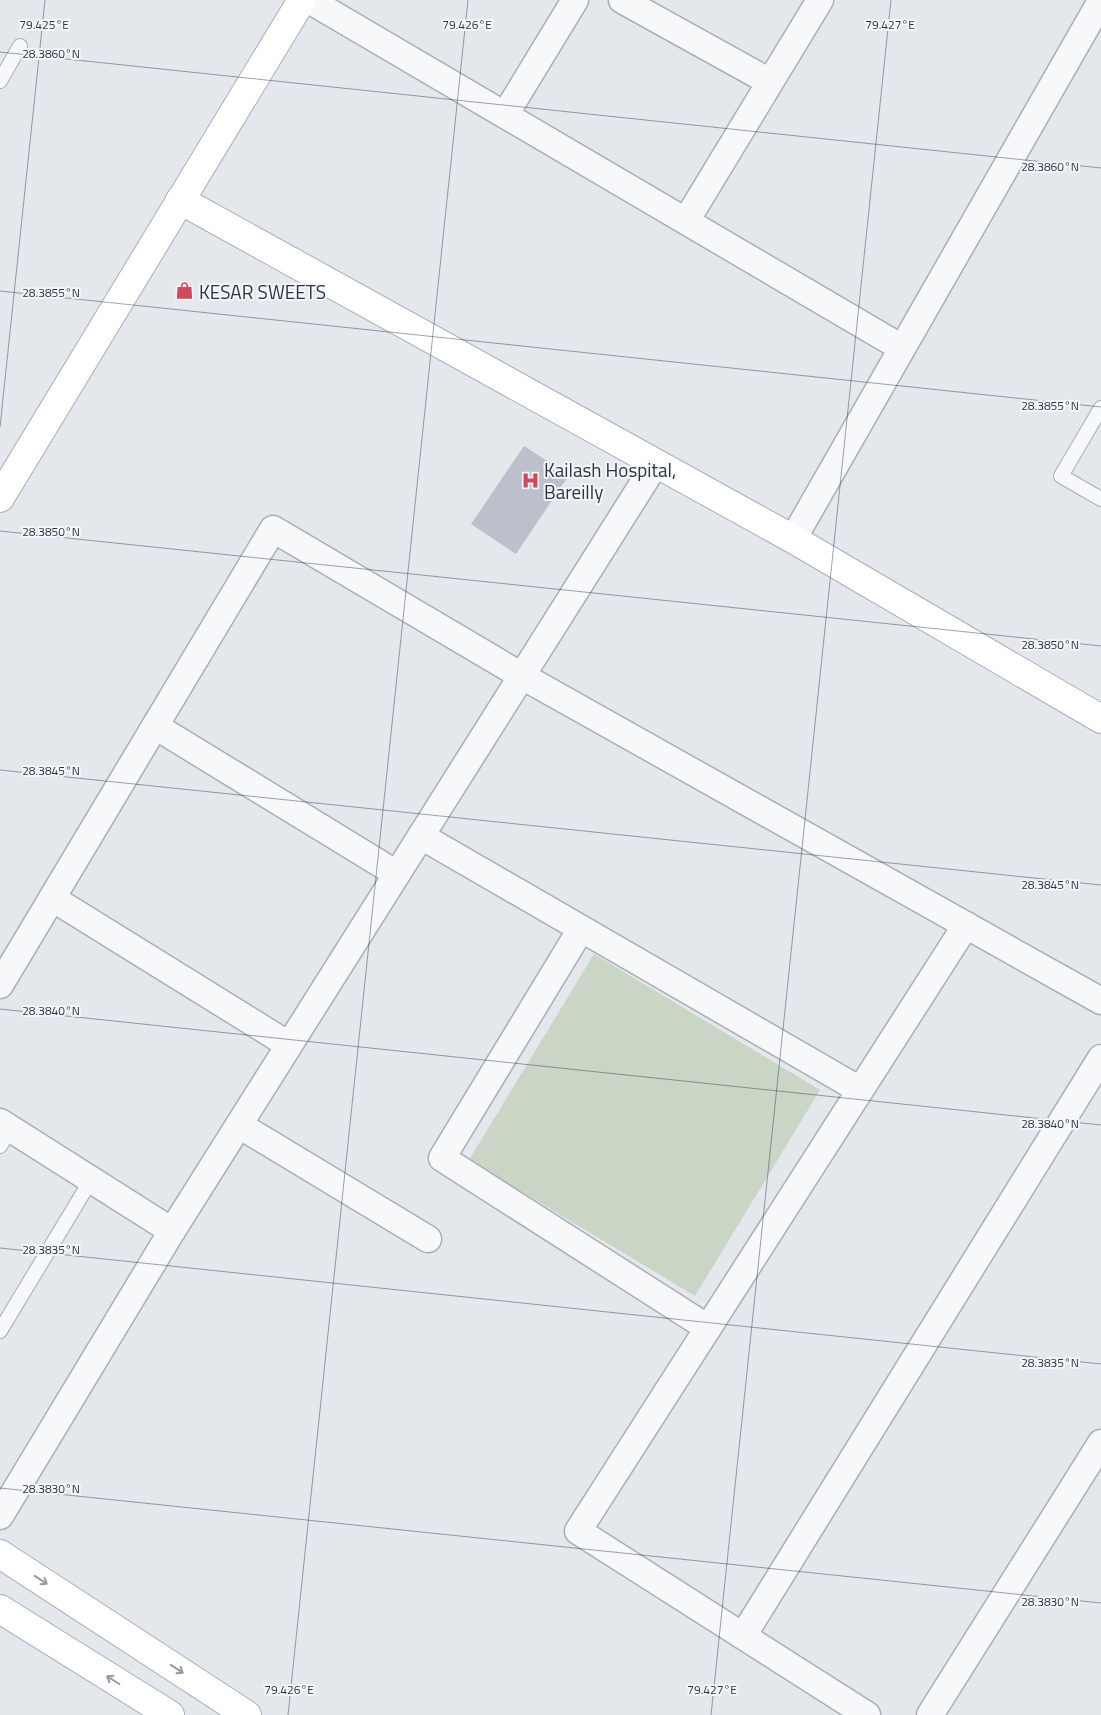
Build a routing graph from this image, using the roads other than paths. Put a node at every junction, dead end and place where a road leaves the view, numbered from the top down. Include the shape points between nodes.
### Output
1 (302, 0) edge
2 (309, 0) edge
3 (574, 0) edge
4 (622, 0) edge
5 (820, 0) edge
6 (1101, 1) edge
7 (20, 46) dead end
8 (0, 81) edge
9 (770, 82) junction
10 (505, 115) junction
11 (180, 200) junction
12 (686, 221) junction
13 (902, 348) junction
14 (1101, 408) edge
15 (656, 463) junction
16 (0, 498) edge
17 (1101, 499) edge
18 (793, 539) junction
19 (522, 676) junction
20 (1101, 719) edge
21 (155, 726) junction
22 (421, 836) junction
23 (397, 874) junction
24 (52, 898) junction
25 (966, 925) junction
26 (581, 929) junction
27 (0, 985) edge
28 (1101, 1001) edge
29 (289, 1045) junction
30 (1101, 1058) edge
31 (860, 1090) junction
32 (238, 1126) junction
33 (4, 1132) edge
34 (91, 1180) junction
35 (172, 1231) junction
36 (428, 1239) dead end
37 (708, 1328) junction
38 (0, 1331) edge
39 (1101, 1443) edge
40 (0, 1516) edge
41 (0, 1554) edge
42 (0, 1609) edge
43 (743, 1636) junction
44 (170, 1715) edge
45 (247, 1715) edge
46 (867, 1715) edge
47 (930, 1715) edge

1 - 11 street
2 - 10 street
3 - 10 street
4 - 9 street
5 - 9 street
6 - 13 street
7 - 8 lane
9 - 12 street
10 - 12 street
11 - 15 street
11 - 16 street
12 - 13 street
13 - 18 street
14 - 17 lane via 1061,476
15 - 18 street
15 - 19 street
18 - 20 street
19 - 21 street via 273,529
19 - 22 street
19 - 25 street
21 - 23 street
21 - 24 street
22 - 23 street
22 - 26 street
23 - 29 street
24 - 27 street
24 - 29 street
25 - 28 street
25 - 31 street
26 - 31 street
26 - 37 street via 442,1158
29 - 32 street
30 - 43 street
31 - 37 street
32 - 35 street
32 - 36 street
33 - 34 street
34 - 35 street
34 - 38 lane
35 - 40 street
37 - 43 street via 578,1531
39 - 47 street
41 -> 45 street
44 -> 42 street
43 - 46 street

